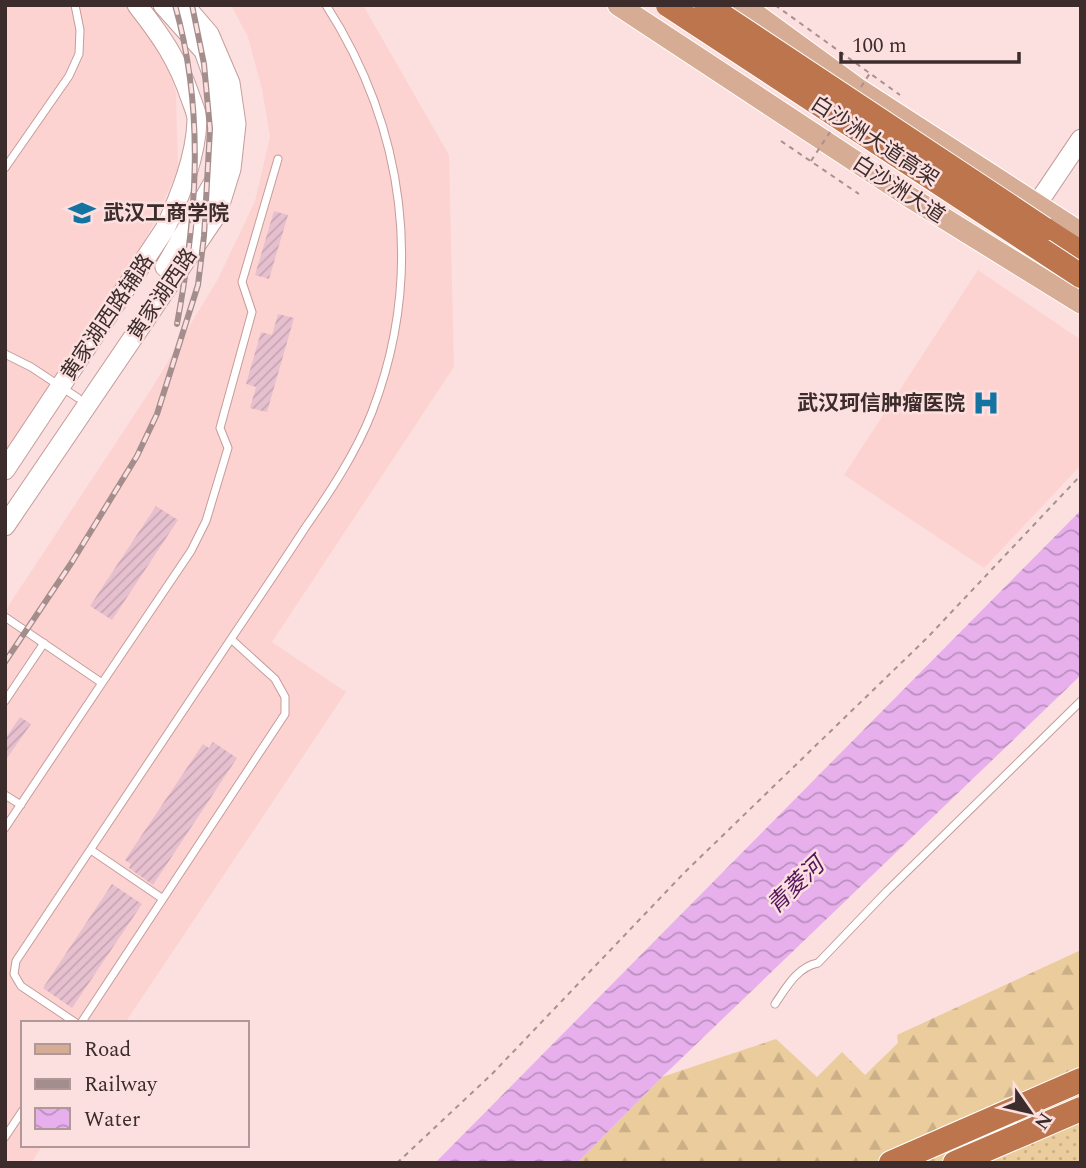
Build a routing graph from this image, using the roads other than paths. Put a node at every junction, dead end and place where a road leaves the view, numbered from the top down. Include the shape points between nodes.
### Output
1 (75, 5) edge
2 (137, 5) edge
3 (163, 5) edge
4 (184, 5) edge
5 (326, 5) edge
6 (618, 5) edge
7 (668, 5) edge
8 (706, 5) edge
9 (743, 5) edge
10 (1081, 139) edge
11 (278, 159) dead end
12 (5, 168) edge
13 (1036, 205) junction
14 (1081, 233) edge
15 (1081, 253) edge
16 (1002, 255) junction
17 (1081, 276) edge
18 (1081, 303) edge
19 (5, 354) edge
20 (61, 386) junction
21 (78, 398) junction
22 (5, 470) edge
23 (5, 505) edge
24 (5, 526) edge
25 (5, 617) edge
26 (232, 639) junction
27 (44, 643) junction
28 (102, 683) junction
29 (5, 701) edge
30 (1081, 701) edge
31 (5, 795) edge
32 (21, 805) junction
33 (5, 828) edge
34 (91, 850) junction
35 (163, 899) junction
36 (775, 1004) dead end
37 (72, 1021) edge
38 (82, 1021) edge
39 (1081, 1080) edge
40 (1081, 1109) edge
41 (21, 1114) edge
42 (5, 1137) edge
43 (891, 1163) edge
44 (955, 1163) edge

1 - 12 lane via 79,54 69,76
2 - 20 main road, 黄家湖西路辅路 via 182,70 197,118 188,170 165,229
3 - 21 main road, 黄家湖西路 via 204,51 214,79 221,147 215,180 174,254
4 - 24 main road, 黄家湖西路 via 209,34 230,83 236,124 231,169 217,214
5 - 26 lane via 377,105 395,170 402,228 396,323 371,413 349,457
6 - 16 main road, 白沙洲大道
7 - 17 highway, 白沙洲大道高架, bridge
8 - 15 highway, 白沙洲大道高架, bridge
9 - 13 main road via 857,88
10 - 13 main road
11 - 28 lane via 243,282 253,312 220,428 228,448 206,521 191,551
13 - 14 main road
13 - 16 main road
16 - 18 main road, 白沙洲大道
19 - 20 lane
20 - 21 lane
20 - 22 main road, 黄家湖西路辅路
21 - 23 main road, 黄家湖西路
25 - 27 lane
26 - 34 lane
26 - 35 lane via 275,679 285,696 285,714
27 - 28 lane
27 - 29 lane
28 - 32 lane
30 - 36 lane via 818,964 809,965 793,979
31 - 32 lane
32 - 33 lane
34 - 35 lane
34 - 37 lane via 16,961 14,974 21,986
35 - 38 lane
39 - 43 highway
40 - 44 highway
41 - 42 lane

